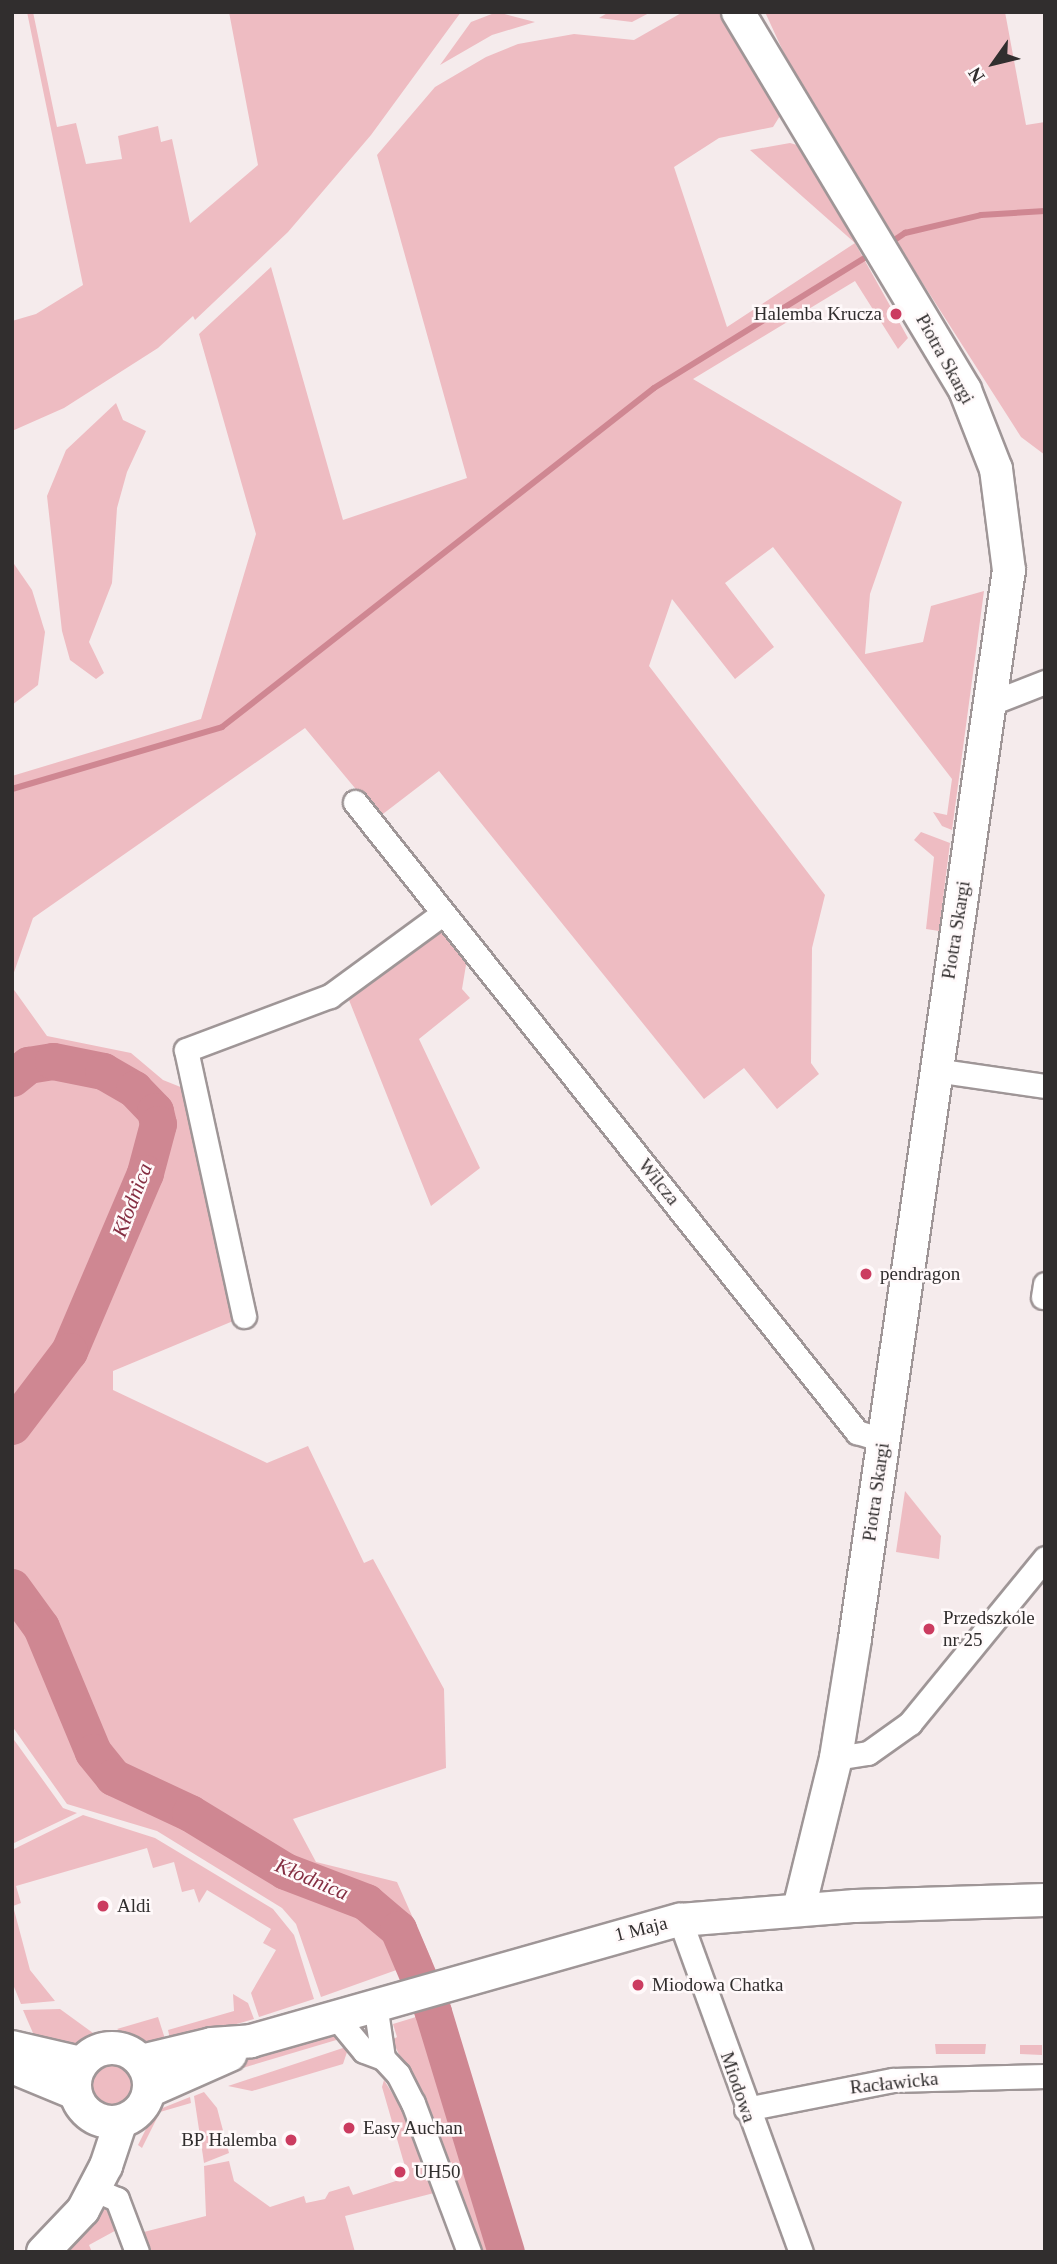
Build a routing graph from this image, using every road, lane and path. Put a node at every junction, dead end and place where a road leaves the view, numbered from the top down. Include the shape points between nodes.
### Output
1 (738, 12) edge
2 (1045, 682) edge
3 (991, 703) junction
4 (355, 802) dead end
5 (442, 914) junction
6 (935, 1070) junction
7 (1045, 1086) edge
8 (244, 1316) dead end
9 (883, 1440) junction
10 (1045, 1558) edge
11 (836, 1758) junction
12 (1045, 1900) edge
13 (799, 1909) junction
14 (680, 1920) junction
15 (380, 2003) junction
16 (335, 2016) junction
17 (12, 2048) edge
18 (383, 2058) junction
19 (12, 2067) edge
20 (145, 2076) junction
21 (1045, 2076) edge
22 (81, 2090) junction
23 (746, 2109) junction
24 (121, 2121) junction
25 (93, 2189) junction
26 (44, 2252) edge
27 (137, 2252) edge
28 (469, 2252) edge
29 (801, 2252) edge

1 - 3 street, Piotra Skargi via 965,390 996,469 1009,569
2 - 3 street
3 - 6 street, Piotra Skargi
4 - 5 street, Wilcza
5 - 8 street via 330,996 186,1050
5 - 9 street, Wilcza via 857,1432
6 - 7 street
6 - 9 street, Piotra Skargi
9 - 11 street, Piotra Skargi
10 - 11 street via 910,1723 868,1753
11 - 13 street, Piotra Skargi
12 - 13 street, 1 Maja
13 - 14 street, 1 Maja
14 - 15 street, 1 Maja
14 - 23 street, Miodowa
15 - 16 street, 1 Maja
15 - 18 street
16 - 18 street via 364,2052
16 - 20 street, 1 Maja via 251,2041 212,2043
17 - 22 street
18 - 28 street via 398,2074 413,2103
19 - 22 street
20 - 22 street via 116,2048 97,2052
20 - 24 street via 139,2110
21 - 23 street, Racławicka via 893,2080
22 - 24 street
22 - 25 street via 86,2162
23 - 29 street, Miodowa
24 - 25 street
25 - 26 street via 73,2223
25 - 27 street via 117,2199

